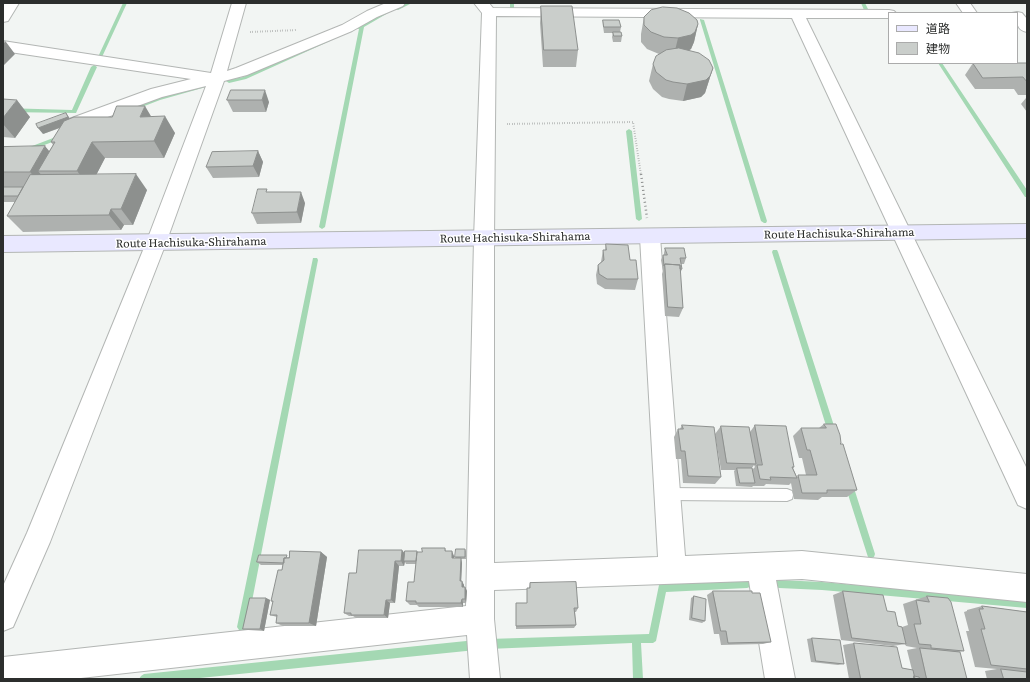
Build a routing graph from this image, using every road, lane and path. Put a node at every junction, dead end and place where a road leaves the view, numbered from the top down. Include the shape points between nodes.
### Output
1 (12, 3) edge
2 (239, 3) edge
3 (398, 3) edge
4 (963, 3) edge
5 (485, 8) edge
6 (648, 8) edge
7 (759, 8) edge
8 (969, 12) edge
9 (797, 14) junction
10 (888, 14) edge
11 (1018, 16) edge
12 (3, 18) edge
13 (1027, 28) edge
14 (300, 30) dead end
15 (230, 32) junction
16 (3, 46) edge
17 (217, 78) junction
18 (75, 123) edge
19 (486, 124) junction
20 (1027, 232) edge
21 (902, 233) junction
22 (650, 237) junction
23 (484, 239) junction
24 (156, 243) junction
25 (3, 244) edge
26 (667, 494) junction
27 (787, 495) dead end
28 (1027, 496) edge
29 (760, 566) junction
30 (672, 569) junction
31 (481, 577) junction
32 (1027, 588) edge
33 (3, 617) edge
34 (482, 646) edge
35 (3, 672) edge
36 (780, 679) edge

1 - 12 street
2 - 15 street
3 - 17 street via 347,28 242,72
4 - 8 street
5 - 6 street
5 - 19 street
6 - 7 street
7 - 9 street
9 - 10 street
9 - 21 street
11 - 13 street
14 - 15 path
15 - 17 street
16 - 17 street
17 - 18 street via 157,93
17 - 24 street
19 - 22 path via 633,122
19 - 23 street
20 - 21 main road, Route Hachisuka-Shirahama
21 - 22 main road, Route Hachisuka-Shirahama
21 - 28 street
22 - 23 main road, Route Hachisuka-Shirahama
22 - 26 street
23 - 24 main road, Route Hachisuka-Shirahama
23 - 31 street
24 - 25 main road, Route Hachisuka-Shirahama
24 - 33 street via 36,542
26 - 27 lane
26 - 30 street
29 - 30 street
29 - 32 street via 802,565
29 - 36 street
30 - 31 street
31 - 34 street
34 - 35 street

